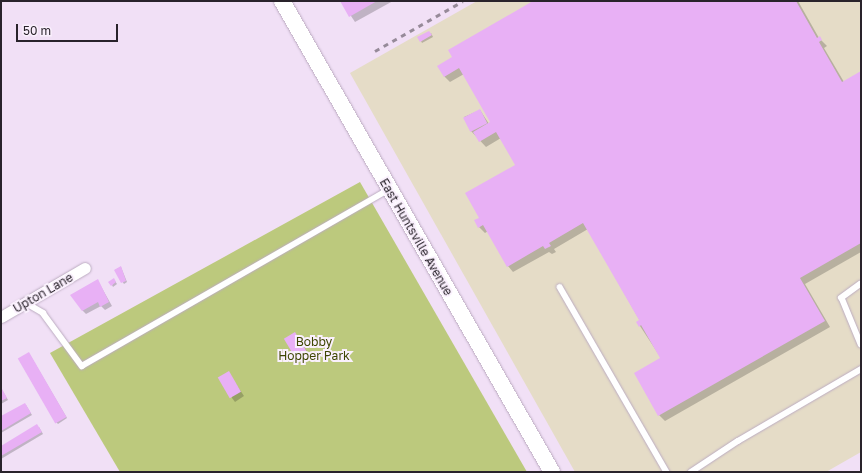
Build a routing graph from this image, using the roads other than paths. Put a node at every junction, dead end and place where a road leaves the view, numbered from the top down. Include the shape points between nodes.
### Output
1 (282, 1) edge
2 (388, 190) junction
3 (85, 268) dead end
4 (861, 284) edge
5 (560, 287) dead end
6 (26, 302) junction
7 (1, 317) edge
8 (861, 344) edge
9 (861, 369) edge
10 (552, 472) edge
11 (667, 472) edge
12 (691, 472) edge

1 - 2 main road, East Huntsville Avenue
2 - 6 lane via 82,366 43,313
2 - 10 main road, East Huntsville Avenue
3 - 6 street, Upton Lane
4 - 8 lane via 842,298
5 - 11 lane
6 - 7 street, Upton Lane
9 - 12 lane via 738,441

